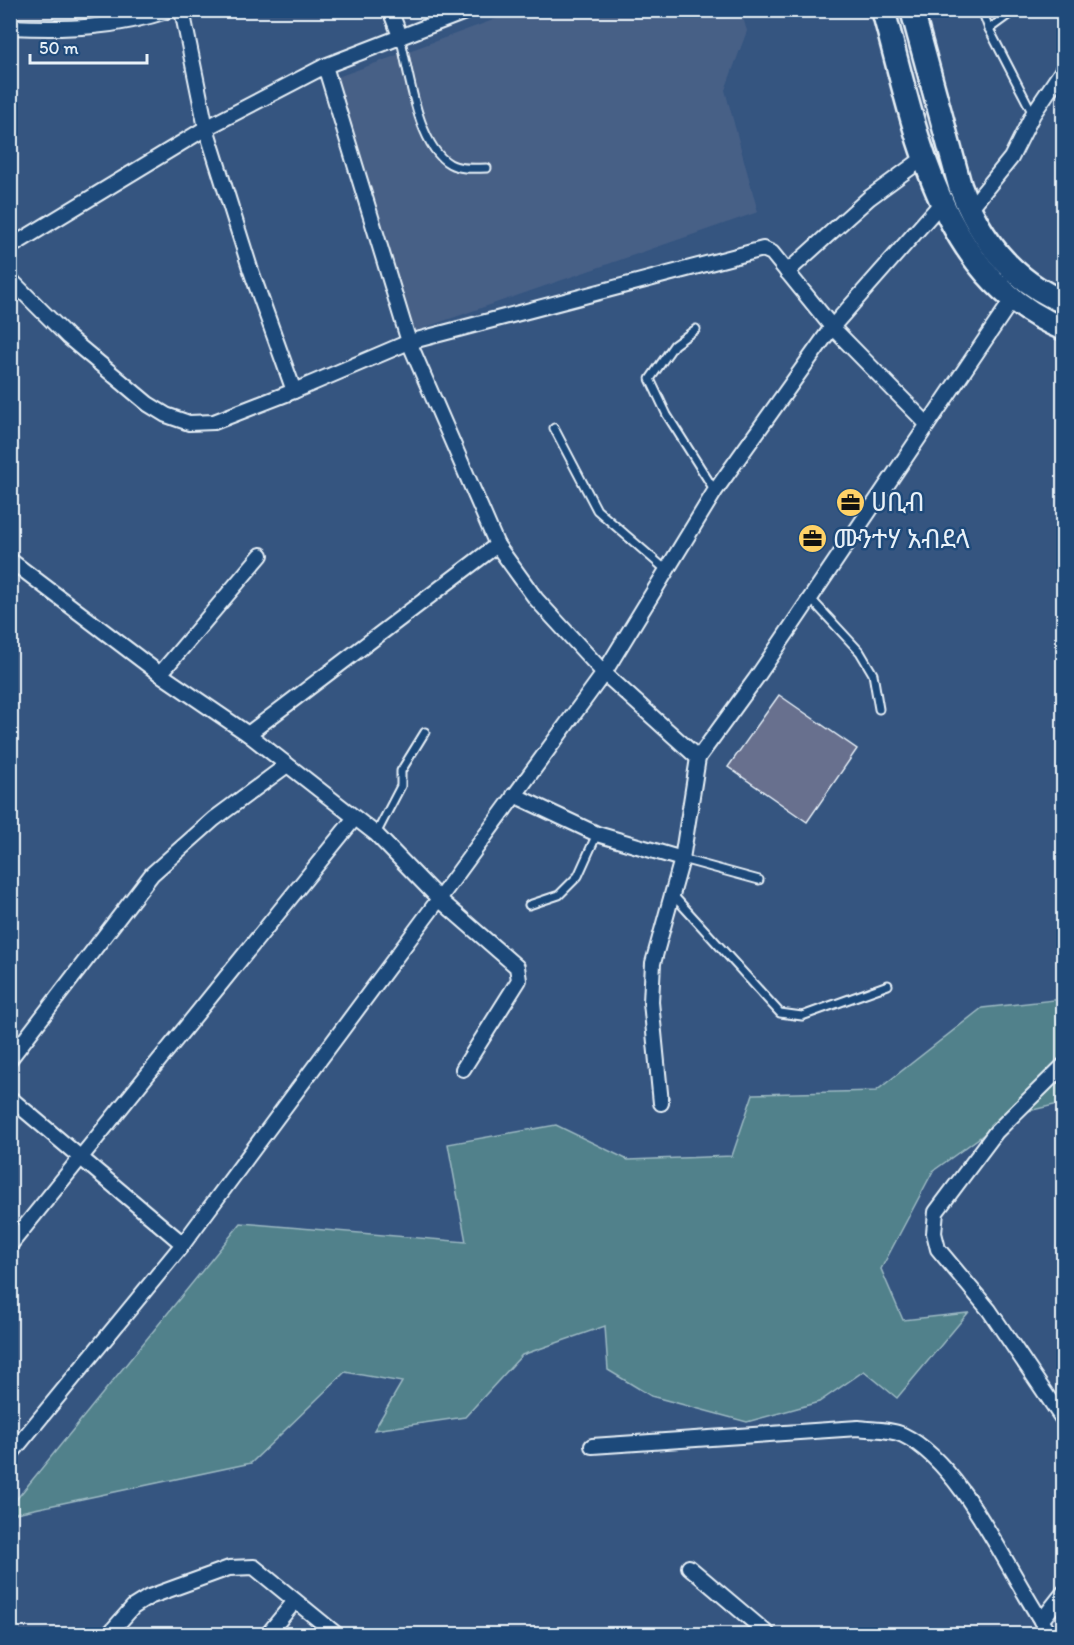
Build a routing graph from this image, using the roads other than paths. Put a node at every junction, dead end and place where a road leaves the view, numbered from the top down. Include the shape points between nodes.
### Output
1 (170, 10) edge
2 (182, 10) edge
3 (390, 10) edge
4 (470, 10) edge
5 (883, 10) edge
6 (912, 10) edge
7 (982, 10) edge
8 (1015, 10) edge
9 (131, 17) edge
10 (10, 27) edge
11 (989, 29) junction
12 (400, 36) junction
13 (325, 66) junction
14 (1064, 69) edge
15 (1034, 114) junction
16 (206, 128) junction
17 (925, 157) junction
18 (487, 168) dead end
19 (960, 186) junction
20 (942, 202) junction
21 (969, 210) junction
22 (10, 247) edge
23 (787, 272) junction
24 (10, 279) edge
25 (1012, 300) junction
26 (1064, 302) edge
27 (832, 327) junction
28 (696, 329) dead end
29 (1064, 329) edge
30 (409, 342) junction
31 (294, 391) junction
32 (926, 423) junction
33 (554, 428) dead end
34 (715, 490) junction
35 (497, 545) junction
36 (261, 555) dead end
37 (10, 560) edge
38 (665, 569) junction
39 (811, 599) junction
40 (604, 673) junction
41 (160, 674) junction
42 (879, 709) dead end
43 (424, 732) dead end
44 (248, 734) junction
45 (698, 758) junction
46 (287, 765) junction
47 (514, 795) junction
48 (354, 819) junction
49 (376, 834) junction
50 (597, 834) junction
51 (682, 859) junction
52 (759, 880) dead end
53 (672, 894) junction
54 (439, 899) junction
55 (529, 905) dead end
56 (888, 985) dead end
57 (10, 1059) edge
58 (1064, 1065) edge
59 (463, 1070) dead end
60 (10, 1098) edge
61 (661, 1103) dead end
62 (81, 1156) junction
63 (183, 1244) junction
64 (10, 1245) edge
65 (1064, 1422) edge
66 (592, 1446) dead end
67 (10, 1455) edge
68 (689, 1567) dead end
69 (1064, 1592) edge
70 (295, 1601) junction
71 (1041, 1621) junction
72 (109, 1635) edge
73 (268, 1635) edge
74 (336, 1635) edge
75 (768, 1635) edge
76 (1050, 1635) edge

1 - 9 street
2 - 16 street
3 - 12 street
4 - 12 street
5 - 17 main road
6 - 19 main road
7 - 11 lane
8 - 11 lane
9 - 10 street via 59,30
11 - 15 lane
12 - 13 street
12 - 18 lane via 425,135 436,152 461,168
13 - 16 street
13 - 30 street
14 - 15 street
15 - 21 street via 1011,158
16 - 22 street
16 - 31 street
17 - 20 main road
17 - 23 street via 869,198
19 - 20 street
19 - 21 main road
20 - 25 main road via 962,244
20 - 27 street
21 - 26 main road via 990,245 1009,266 1047,295
23 - 27 street
23 - 30 street via 772,253 752,250
24 - 31 street via 88,355 166,416 189,423 214,422
25 - 29 main road
25 - 32 street
27 - 32 street
27 - 34 street
28 - 34 lane via 674,345 650,379 667,415
30 - 31 street
30 - 35 street
32 - 39 street
33 - 38 lane via 597,510
34 - 38 street
35 - 40 street via 536,599
35 - 44 street
36 - 41 street
37 - 41 street
38 - 40 street
39 - 42 lane via 860,652 873,674
39 - 45 street
40 - 45 street
40 - 47 street
41 - 44 street
43 - 49 lane via 401,771 401,786
44 - 46 street
45 - 51 street
46 - 48 street
46 - 57 street via 214,819 152,874
47 - 50 street
47 - 54 street
48 - 49 street
48 - 62 street
49 - 54 street
50 - 51 street
50 - 55 lane via 578,876 559,895
51 - 52 lane
51 - 53 street
53 - 56 lane via 780,1013 802,1016
53 - 61 street via 653,963 651,1002
54 - 59 street via 517,967 519,980
54 - 63 street
58 - 65 street via 996,1132 936,1212 934,1233 938,1249 990,1310
60 - 62 street
62 - 63 street
62 - 64 street
63 - 67 street
66 - 71 street via 858,1428 902,1434 920,1445 964,1493
68 - 75 street
69 - 71 street
70 - 72 street via 254,1567 229,1568 149,1597 133,1607
70 - 73 street
70 - 74 street
71 - 76 street

